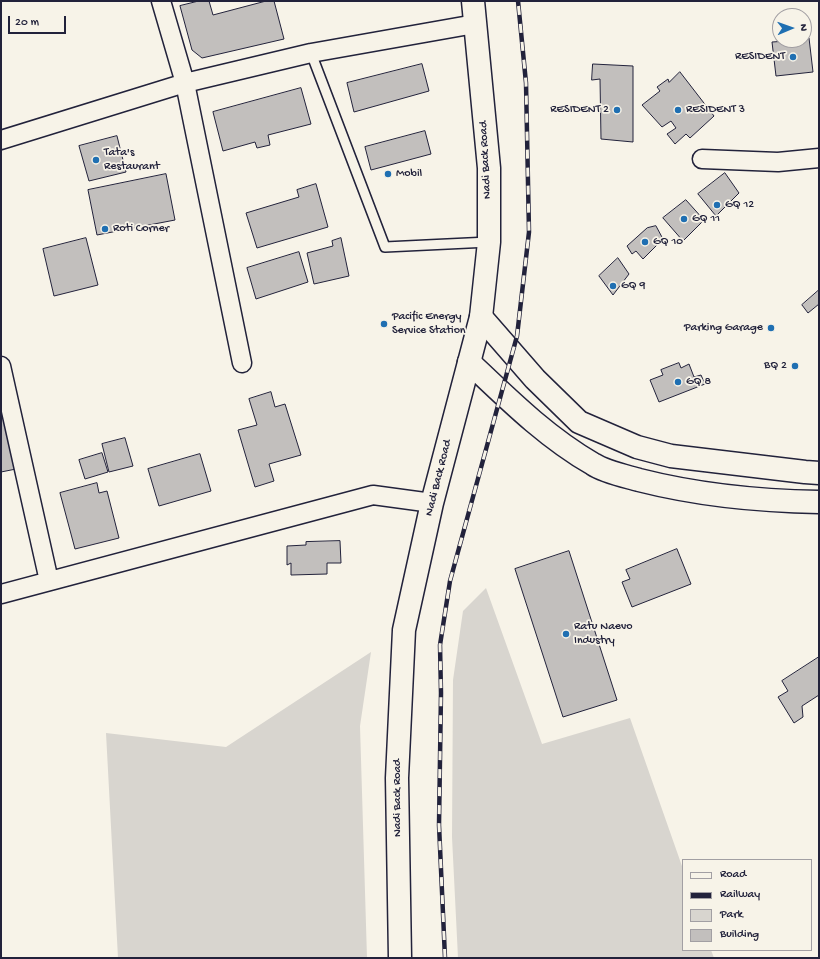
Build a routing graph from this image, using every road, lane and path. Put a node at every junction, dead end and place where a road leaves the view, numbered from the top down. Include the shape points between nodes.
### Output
1 (161, 1) edge
2 (473, 1) edge
3 (475, 24) junction
4 (311, 53) junction
5 (186, 83) junction
6 (1, 140) edge
7 (819, 158) edge
8 (702, 159) dead end
9 (490, 242) junction
10 (481, 317) junction
11 (469, 362) junction
12 (242, 363) dead end
13 (1, 366) edge
14 (819, 473) edge
15 (819, 502) edge
16 (432, 503) junction
17 (49, 581) junction
18 (1, 594) edge
19 (400, 958) edge

1 - 5 street
2 - 3 main road, Nadi Back Road
3 - 4 street
3 - 9 main road, Nadi Back Road via 488,168
4 - 5 street
4 - 9 lane via 385,247
5 - 6 street
5 - 12 street
7 - 8 street via 778,162
9 - 10 main road, Nadi Back Road
10 - 11 main road, Nadi Back Road
10 - 14 main road via 535,379 579,422 637,447 671,456
11 - 15 main road via 519,410 594,465 663,486 722,496
11 - 16 main road, Nadi Back Road
13 - 17 street
16 - 17 street via 373,495
16 - 19 main road, Nadi Back Road via 404,630 397,778
17 - 18 street

